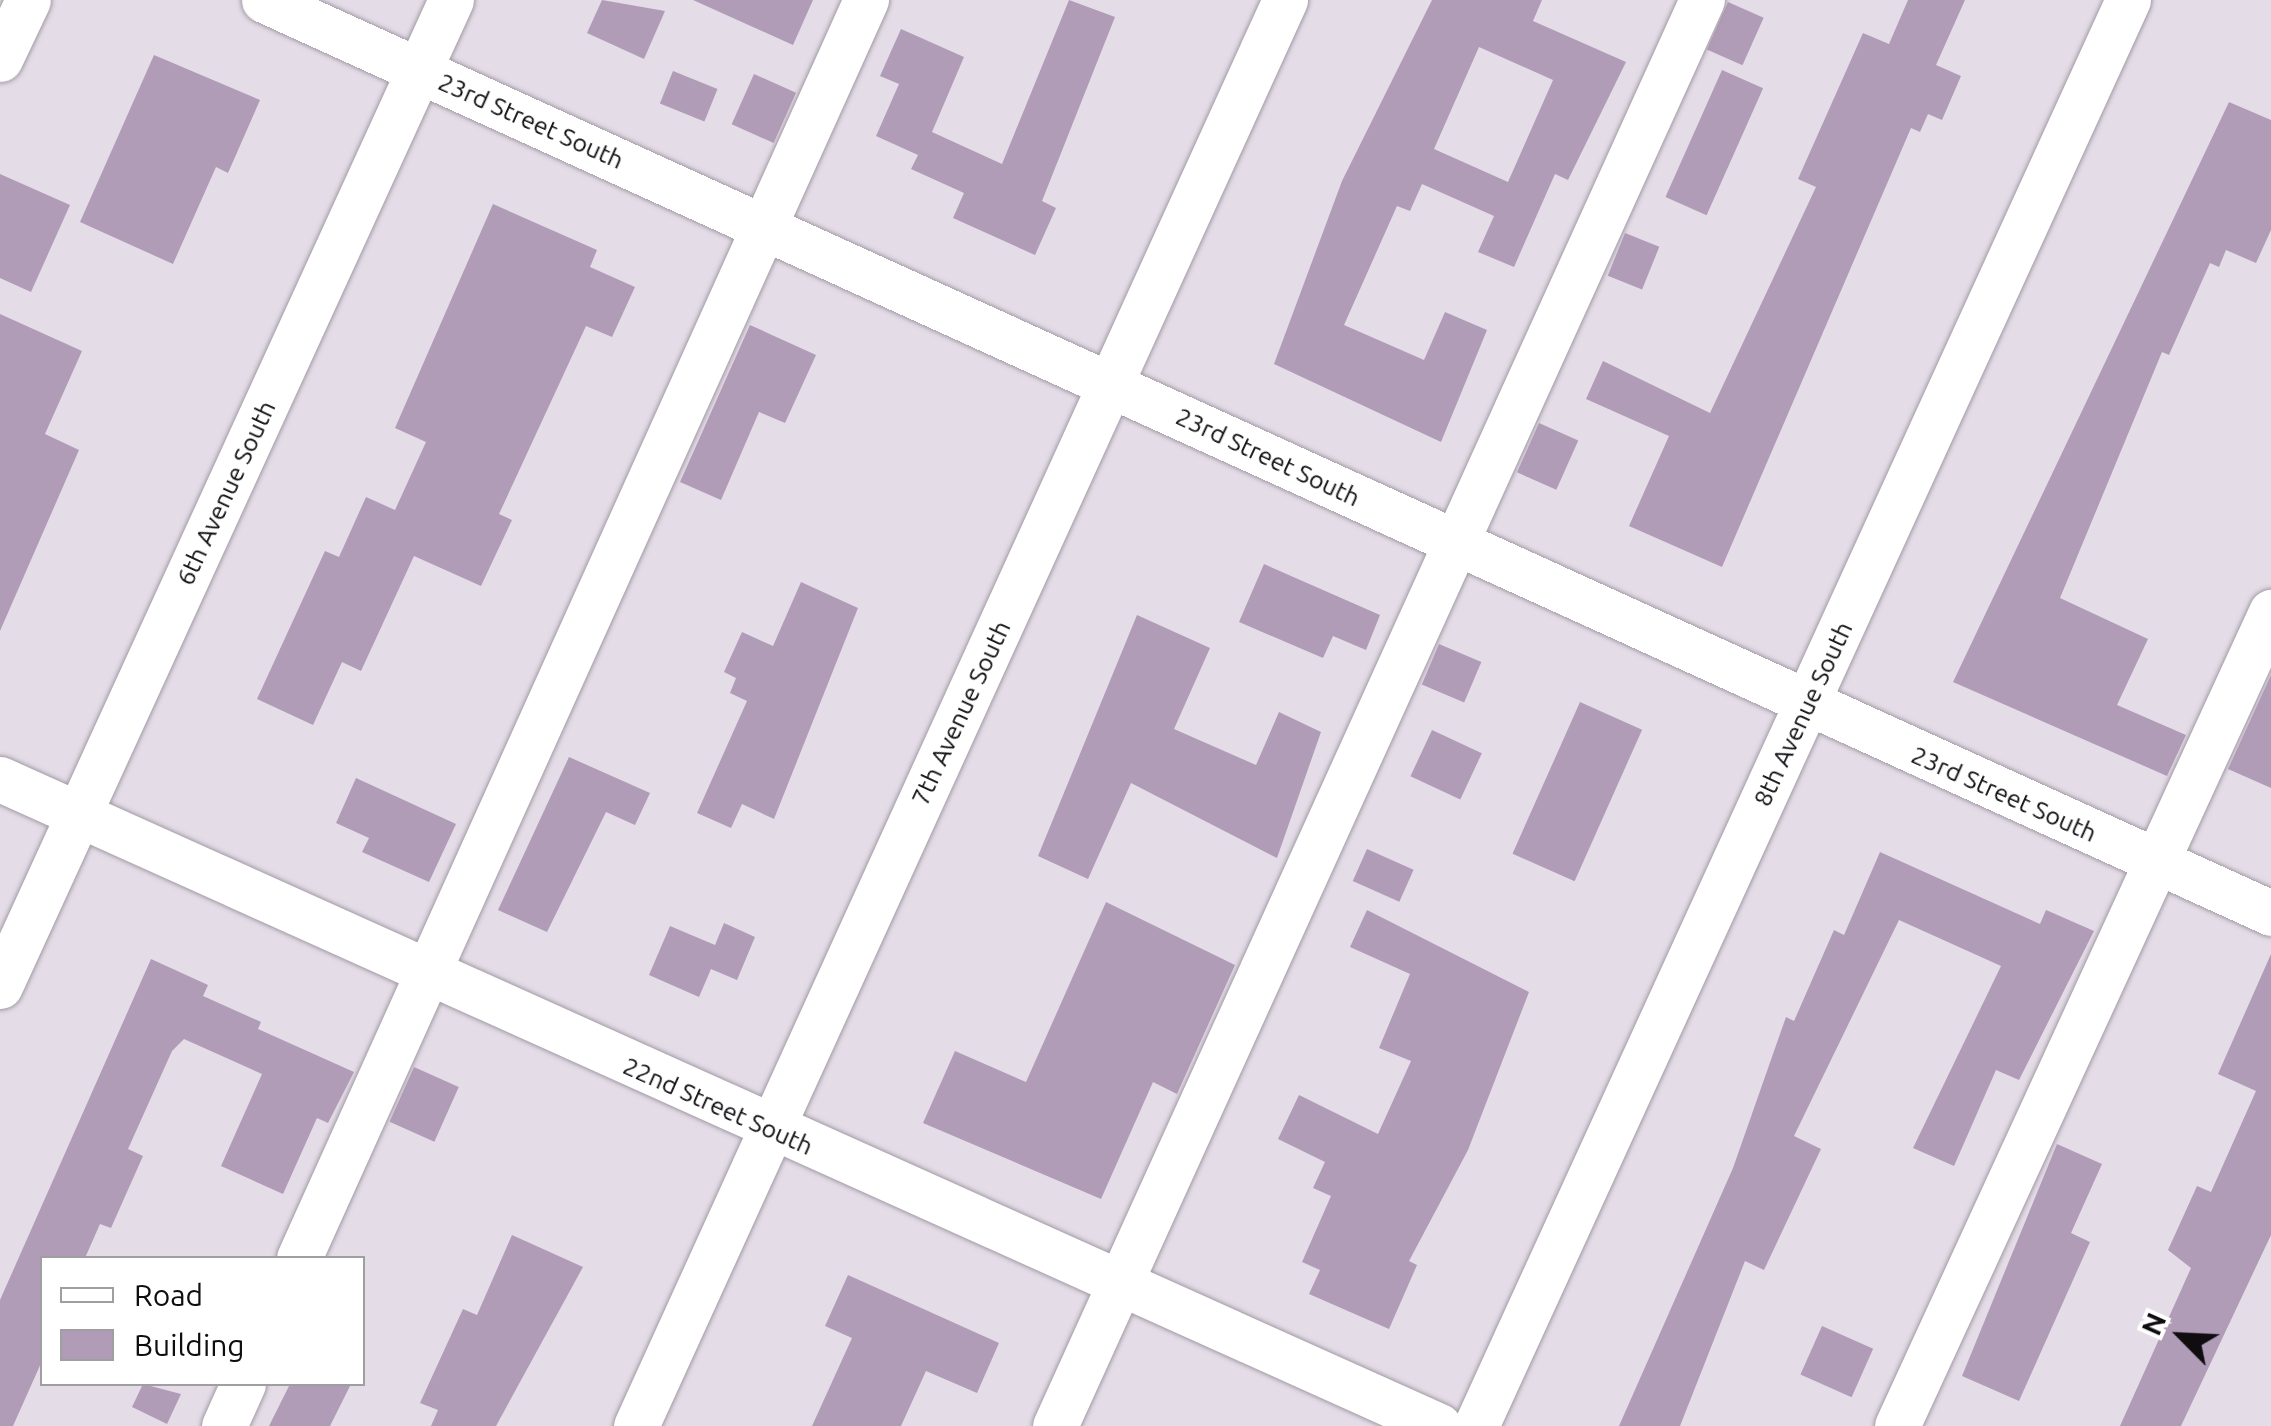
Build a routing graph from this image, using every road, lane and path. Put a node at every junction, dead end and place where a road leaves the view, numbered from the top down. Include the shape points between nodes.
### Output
1 (28, 0) edge
2 (264, 0) edge
3 (451, 0) edge
4 (866, 0) edge
5 (1285, 0) edge
6 (1702, 0) edge
7 (2128, 0) edge
8 (0, 60) edge
9 (419, 71) junction
10 (764, 226) junction
11 (1112, 385) junction
12 (1454, 542) junction
13 (2271, 612) edge
14 (1807, 706) junction
15 (0, 779) edge
16 (79, 814) junction
17 (2159, 862) junction
18 (2271, 913) edge
19 (428, 974) junction
20 (0, 986) edge
21 (769, 1130) junction
22 (300, 1256) edge
23 (1118, 1283) junction
24 (242, 1386) edge
25 (224, 1426) edge
26 (636, 1426) edge
27 (1055, 1426) edge
28 (1439, 1426) edge
29 (1476, 1426) edge
30 (1897, 1426) edge

1 - 8 street
2 - 9 street, 23rd Street South
3 - 9 street, 6th Avenue South
4 - 10 street
5 - 11 street, 7th Avenue South
6 - 12 street
7 - 14 street, 8th Avenue South
9 - 10 street, 23rd Street South
9 - 16 street, 6th Avenue South
10 - 11 street, 23rd Street South
10 - 19 street
11 - 12 street, 23rd Street South
11 - 21 street, 7th Avenue South
12 - 14 street, 23rd Street South
12 - 23 street
13 - 17 street
14 - 17 street, 23rd Street South
14 - 29 street, 8th Avenue South
15 - 16 street, 22nd Street South
16 - 19 street, 22nd Street South
16 - 20 street, 6th Avenue South
17 - 18 street, 23rd Street South
17 - 30 street
19 - 21 street, 22nd Street South
19 - 22 street
21 - 23 street, 22nd Street South
21 - 26 street, 7th Avenue South
23 - 27 street
23 - 28 street, 22nd Street South
24 - 25 street

